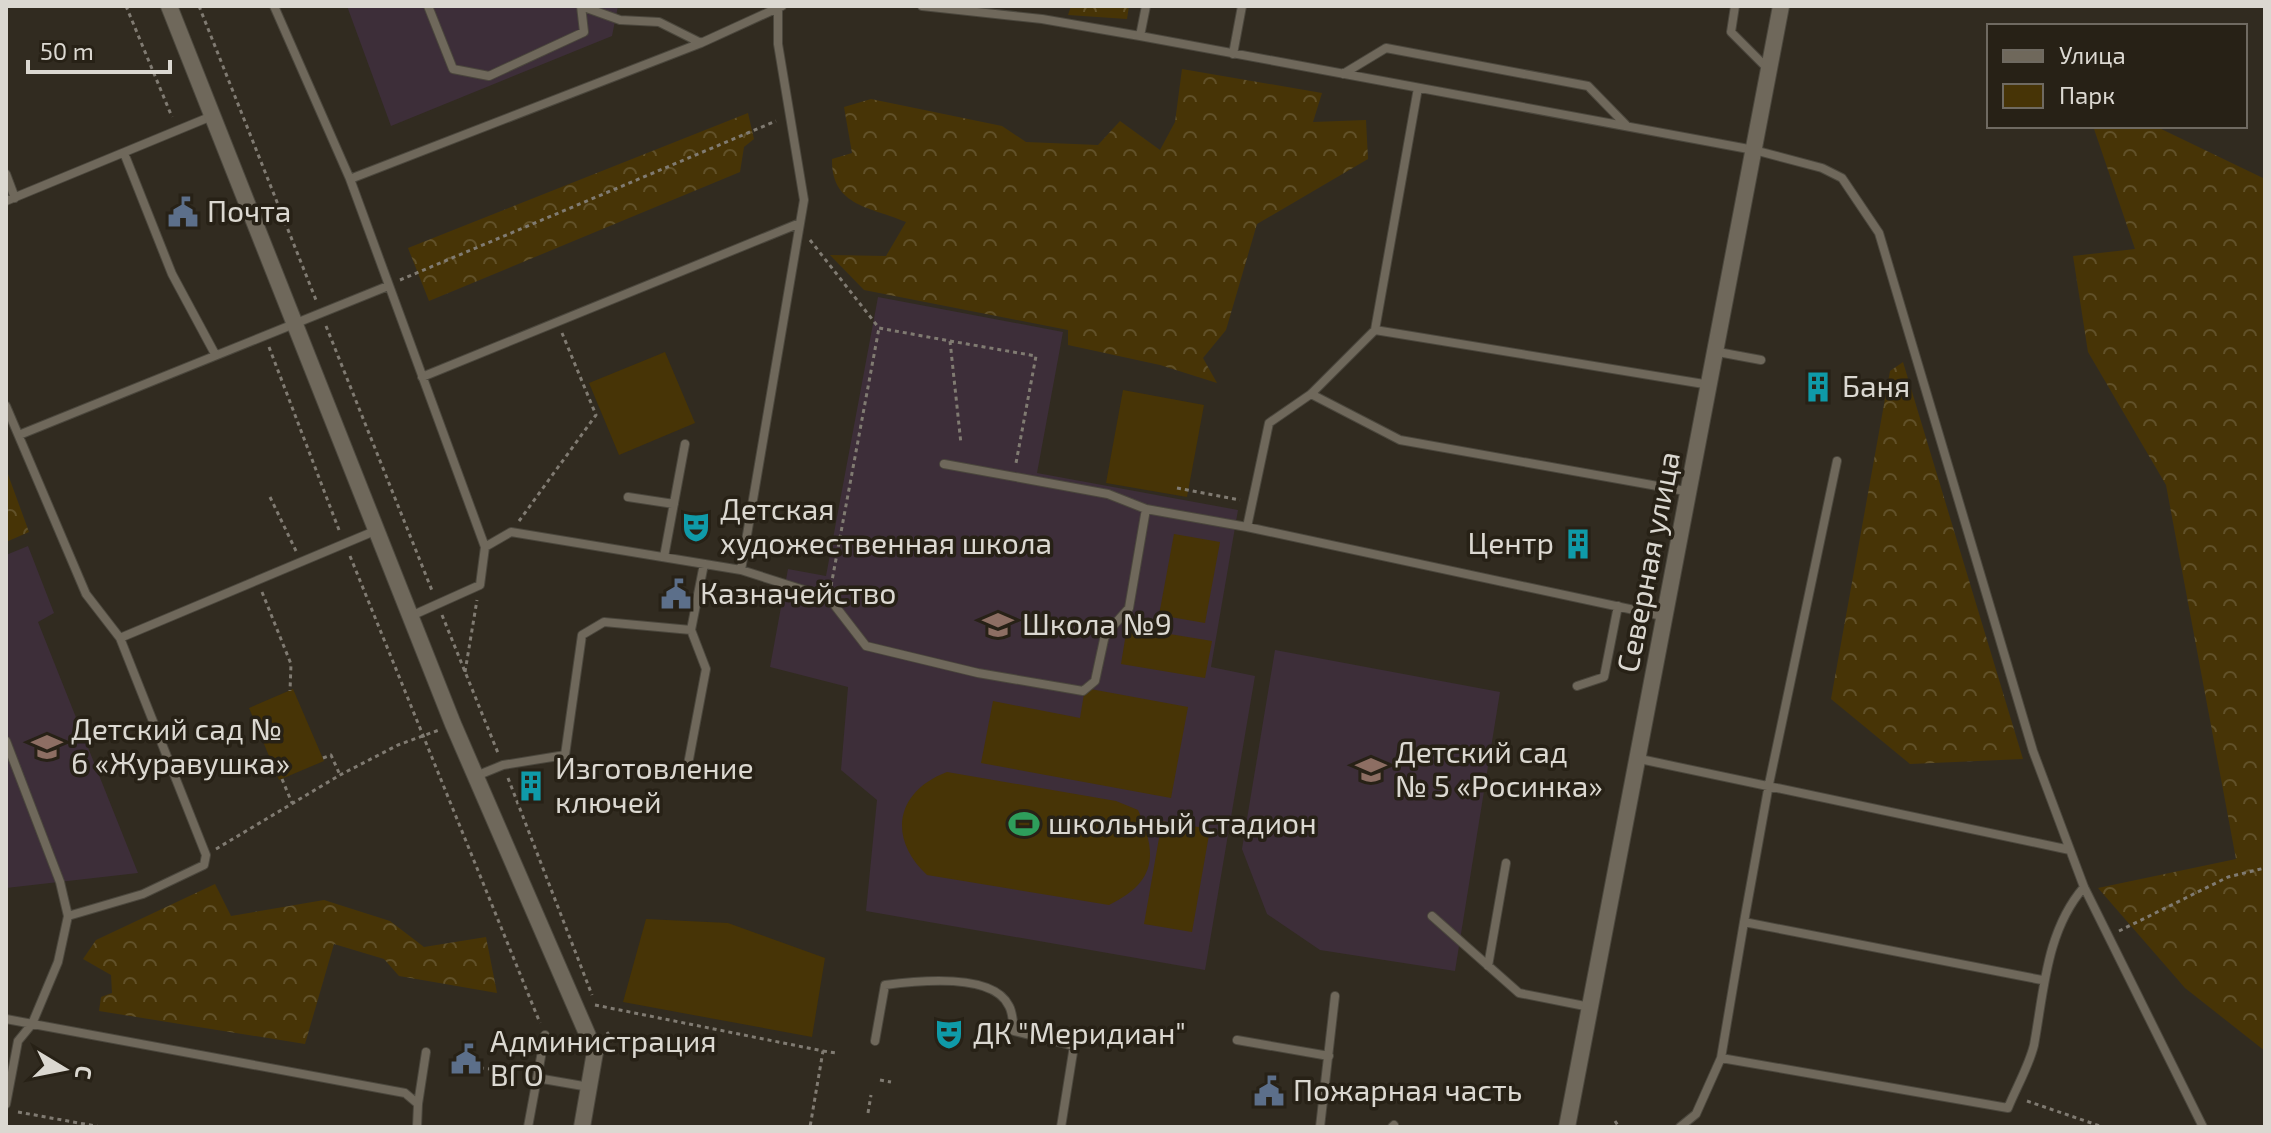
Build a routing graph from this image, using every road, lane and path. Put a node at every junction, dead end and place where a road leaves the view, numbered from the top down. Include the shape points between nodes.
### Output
1 (126, 6) edge
2 (169, 6) edge
3 (199, 6) edge
4 (274, 6) edge
5 (428, 6) edge
6 (581, 6) edge
7 (922, 6) edge
8 (1146, 6) edge
9 (1242, 6) edge
10 (1735, 6) edge
11 (1781, 6) edge
12 (779, 7) edge
13 (1140, 36) junction
14 (701, 43) junction
15 (1233, 54) junction
16 (1769, 71) junction
17 (1342, 74) junction
18 (1418, 88) junction
19 (791, 115) junction
20 (212, 116) junction
21 (1628, 126) junction
22 (177, 131) junction
23 (1754, 150) junction
24 (124, 153) junction
25 (6, 174) edge
26 (350, 179) junction
27 (11, 200) edge
28 (800, 223) junction
29 (388, 286) junction
30 (321, 314) junction
31 (557, 322) junction
32 (295, 325) junction
33 (879, 328) junction
34 (1375, 330) junction
35 (265, 336) junction
36 (950, 341) junction
37 (1718, 352) junction
38 (215, 354) junction
39 (1761, 360) dead end
40 (422, 377) junction
41 (1712, 386) junction
42 (1311, 394) junction
43 (6, 406) edge
44 (19, 435) junction
45 (685, 444) dead end
46 (961, 444) dead end
47 (1837, 461) dead end
48 (944, 464) dead end
49 (1014, 477) junction
50 (1177, 488) dead end
51 (1691, 492) junction
52 (270, 497) dead end
53 (628, 497) dead end
54 (1252, 502) junction
55 (674, 504) junction
56 (1146, 509) junction
57 (1247, 527) junction
58 (377, 530) junction
59 (511, 532) junction
60 (344, 543) junction
61 (485, 547) junction
62 (664, 557) junction
63 (301, 562) junction
64 (704, 564) junction
65 (741, 570) junction
66 (257, 580) junction
67 (480, 585) junction
68 (829, 598) junction
69 (437, 603) junction
70 (1618, 606) junction
71 (411, 617) junction
72 (1667, 617) junction
73 (691, 630) junction
74 (120, 638) junction
75 (465, 672) junction
76 (1577, 686) dead end
77 (290, 691) dead end
78 (453, 724) junction
79 (424, 737) junction
80 (6, 741) edge
81 (323, 758) dead end
82 (1640, 759) junction
83 (503, 765) junction
84 (340, 775) junction
85 (686, 775) dead end
86 (475, 776) junction
87 (282, 779) dead end
88 (1769, 784) junction
89 (292, 803) junction
90 (2070, 850) junction
91 (206, 855) junction
92 (1506, 863) dead end
93 (2265, 868) edge
94 (2084, 887) junction
95 (68, 916) junction
96 (1432, 916) dead end
97 (1744, 922) junction
98 (2108, 936) junction
99 (1488, 966) junction
100 (2042, 980) junction
101 (1335, 996) dead end
102 (595, 1005) junction
103 (1590, 1007) junction
104 (599, 1015) dead end
105 (6, 1019) edge
106 (32, 1024) junction
107 (603, 1025) dead end
108 (545, 1035) joint
109 (1237, 1040) dead end
110 (875, 1041) dead end
111 (614, 1042) dead end
112 (823, 1051) junction
113 (426, 1052) dead end
114 (836, 1053) dead end
115 (1329, 1056) junction
116 (1721, 1058) junction
117 (480, 1068) dead end
118 (491, 1069) dead end
119 (502, 1071) dead end
120 (516, 1074) dead end
121 (537, 1078) junction
122 (880, 1080) dead end
123 (891, 1082) dead end
124 (589, 1087) junction
125 (871, 1095) dead end
126 (2012, 1097) junction
127 (418, 1104) junction
128 (6, 1107) edge
129 (868, 1113) dead end
130 (1615, 1121) dead end
131 (93, 1126) edge
132 (101, 1127) edge
133 (417, 1127) edge
134 (528, 1127) edge
135 (582, 1127) edge
136 (810, 1127) edge
137 (1061, 1127) edge
138 (1320, 1127) edge
139 (1567, 1127) edge
140 (1619, 1127) edge
141 (1680, 1127) edge
142 (2103, 1127) edge
143 (2203, 1127) edge

1 - 22 path
2 - 20 street
3 - 30 path
4 - 26 lane
5 - 6 lane via 453,69 489,76 584,32
6 - 14 lane via 620,20 659,22
7 - 13 lane
8 - 13 lane
9 - 15 lane
10 - 16 lane via 1731,32
11 - 16 street, Северная улица
12 - 14 lane
12 - 19 lane via 778,44
13 - 15 lane
14 - 26 lane
15 - 17 lane
16 - 23 street, Северная улица
17 - 18 lane
17 - 21 lane via 1386,48 1588,86
18 - 21 lane
18 - 34 lane
19 - 28 lane via 804,200
19 - 29 path
20 - 22 lane
20 - 32 street
21 - 23 lane
22 - 24 lane
23 - 37 street, Северная улица
23 - 90 lane via 1842,178 1879,233 2033,751
24 - 27 lane
24 - 38 lane via 172,274
25 - 27 lane
26 - 29 lane
28 - 31 lane
28 - 33 path
28 - 65 lane
29 - 30 lane
29 - 40 lane
30 - 32 lane
30 - 69 path
31 - 40 lane
31 - 59 path via 596,415
32 - 35 lane
32 - 58 street
33 - 36 path
33 - 68 path
34 - 41 lane
34 - 42 lane
35 - 38 lane
35 - 60 path
36 - 46 path
36 - 49 path via 1036,356
37 - 39 lane
37 - 41 street, Северная улица
38 - 44 lane
40 - 61 lane
41 - 51 street, Северная улица
42 - 51 lane via 1400,440
42 - 54 lane via 1269,423
43 - 44 lane
44 - 74 lane via 86,594
45 - 55 lane
47 - 88 lane
48 - 49 lane
49 - 56 lane via 1108,494
50 - 54 path
51 - 72 street, Северная улица
52 - 63 path
53 - 55 lane
54 - 57 lane
55 - 62 lane
56 - 57 lane
56 - 68 lane via 1129,608 1105,635 1095,681 1083,691 866,646
57 - 70 lane
58 - 60 lane
58 - 71 street
59 - 61 lane
59 - 62 lane
60 - 63 lane
60 - 79 path
61 - 67 lane
62 - 64 lane
63 - 66 lane
64 - 65 lane
64 - 73 lane
65 - 68 lane
66 - 74 lane
66 - 77 path via 291,664
67 - 69 lane
67 - 75 path
69 - 71 lane
69 - 75 path
70 - 72 lane
70 - 76 lane via 1604,677
71 - 78 street
72 - 82 street, Северная улица
73 - 83 lane via 604,622 582,635 565,755
73 - 85 lane via 706,669
74 - 91 lane
75 - 83 path
78 - 79 path
78 - 86 street
79 - 84 path
79 - 108 path
80 - 95 lane
81 - 84 path via 331,755
82 - 88 lane
82 - 103 street, Северная улица
83 - 86 lane
83 - 102 path
84 - 89 path
86 - 124 street via 595,1052
87 - 89 path
88 - 90 lane
88 - 97 lane
89 - 91 path
90 - 94 lane
91 - 95 lane via 204,865 143,894
92 - 99 lane
93 - 98 path via 2228,877
94 - 98 lane
94 - 100 lane via 2069,905
95 - 106 lane via 58,962
96 - 99 lane
97 - 100 lane
97 - 116 lane
98 - 143 lane
99 - 103 lane via 1519,993
100 - 126 lane via 2033,1048
101 - 115 lane
102 - 104 path
102 - 112 path
103 - 139 street, Северная улица
105 - 106 lane
106 - 127 lane via 405,1093
106 - 128 lane via 18,1041
107 - 111 path
108 - 121 lane
109 - 115 lane
110 - 137 lane via 885,985 932,978 994,990 1009,1005 1014,1031 1074,1046
112 - 114 path
112 - 136 path
113 - 127 lane
115 - 138 lane
116 - 126 lane via 2008,1108
116 - 141 lane via 1696,1114
117 - 118 path
119 - 120 path
121 - 124 lane
121 - 134 lane
122 - 123 path
124 - 135 street
125 - 129 path
126 - 142 path
127 - 133 lane
128 - 131 path
130 - 140 path
131 - 132 path

